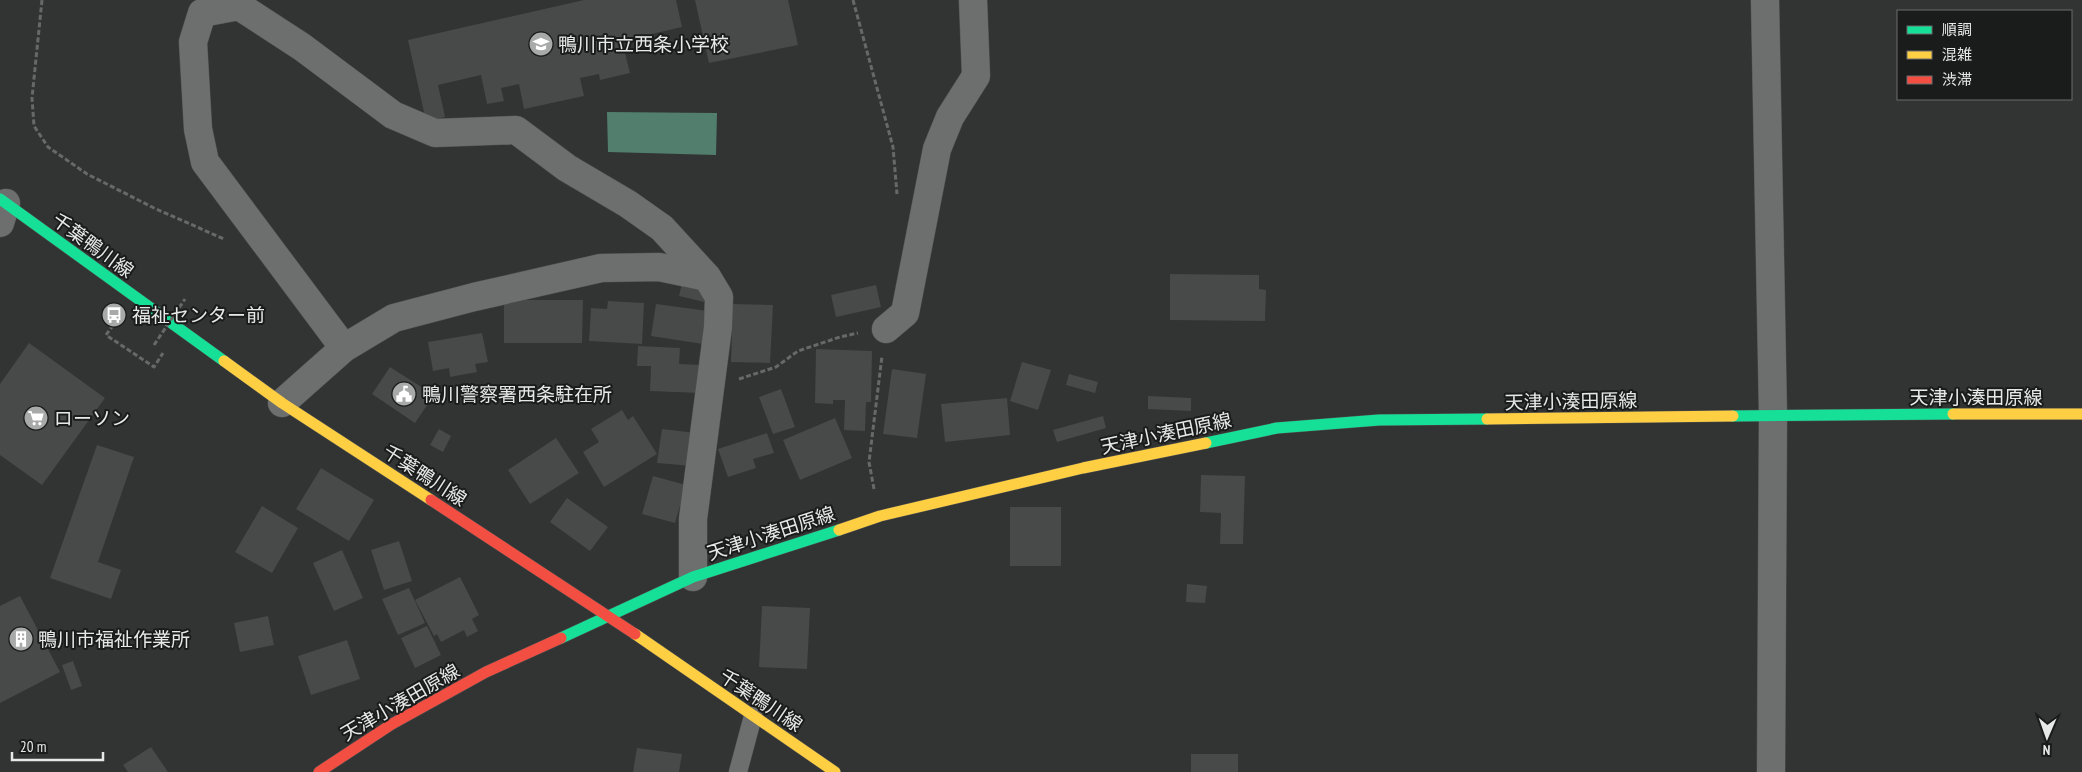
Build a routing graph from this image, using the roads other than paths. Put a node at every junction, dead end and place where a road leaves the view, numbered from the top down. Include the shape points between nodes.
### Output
1 (973, 0) edge
2 (1765, 0) edge
3 (2, 209) edge
4 (706, 277) junction
5 (886, 329) road end
6 (344, 348) junction
7 (282, 403) junction
8 (2082, 414) edge
9 (1773, 415) junction
10 (693, 577) junction
11 (608, 615) junction
12 (753, 716) junction
13 (319, 772) edge
14 (738, 772) edge
15 (836, 772) edge
16 (1771, 772) edge

1 - 5 street via 976,76 950,117 938,149 905,313
2 - 9 street
3 - 7 main road, 千葉鴨川線
4 - 6 street via 658,267 601,268 394,318
4 - 6 street via 662,228 567,168 516,130 435,133 393,115 302,47 239,6 202,13 193,42 198,129 206,162
4 - 10 street via 719,297 718,327 693,519
6 - 7 street
7 - 11 main road, 千葉鴨川線
8 - 9 main road, 天津小湊田原線
9 - 10 main road, 天津小湊田原線 via 1379,420 1277,428 1083,468 880,516
9 - 16 street
10 - 11 main road, 天津小湊田原線
11 - 12 main road, 千葉鴨川線
11 - 13 main road, 天津小湊田原線 via 486,672 369,739
12 - 14 lane
12 - 15 main road, 千葉鴨川線

